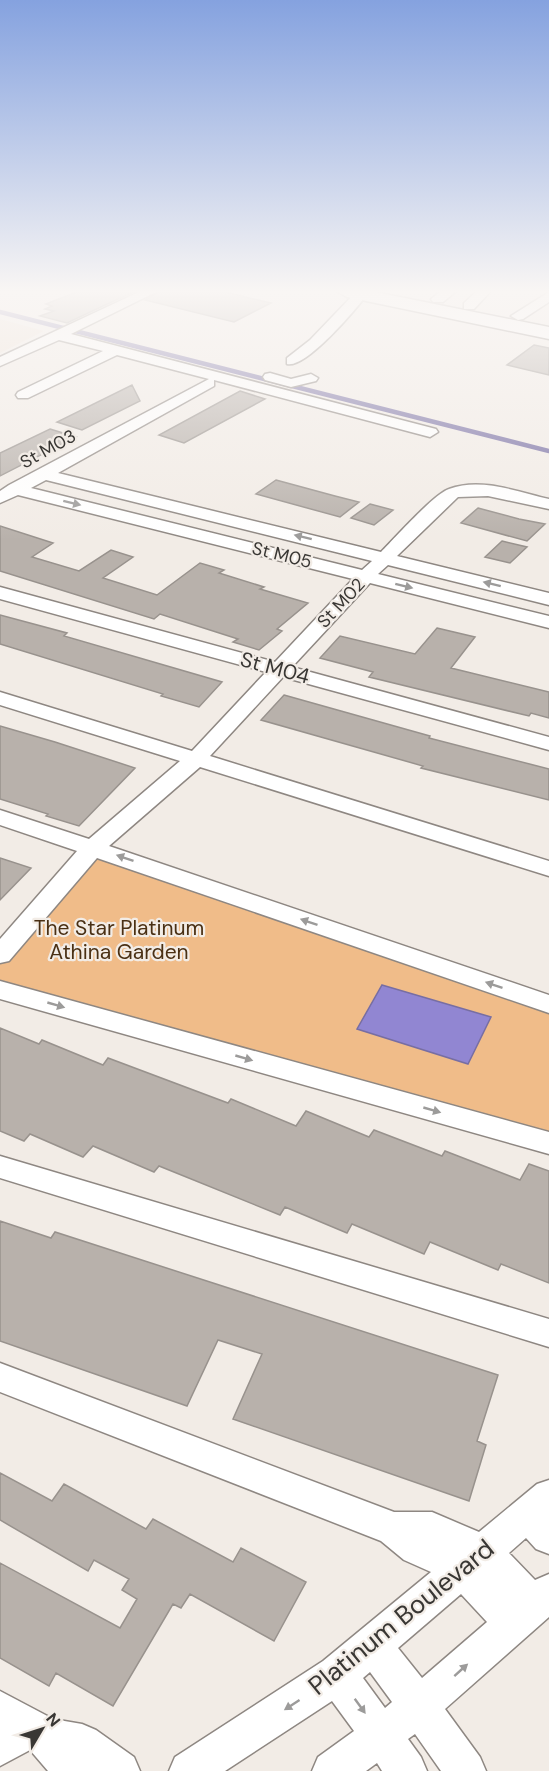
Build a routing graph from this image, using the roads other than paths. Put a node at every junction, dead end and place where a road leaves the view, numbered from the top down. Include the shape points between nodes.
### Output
1 (65, 375) edge
2 (214, 375) edge
3 (256, 375) edge
4 (311, 378) dead end
5 (209, 383) dead end
6 (23, 395) dead end
7 (430, 432) dead end
8 (43, 474) junction
9 (8, 494) edge
10 (549, 504) edge
11 (385, 558) junction
12 (366, 576) junction
13 (0, 593) edge
14 (549, 599) edge
15 (549, 622) edge
16 (279, 670) junction
17 (0, 698) edge
18 (549, 744) edge
19 (195, 760) junction
20 (0, 816) edge
21 (93, 848) junction
22 (549, 869) edge
23 (0, 955) edge
24 (0, 990) edge
25 (549, 1004) edge
26 (549, 1143) edge
27 (0, 1167) edge
28 (549, 1333) edge
29 (0, 1377) edge
30 (542, 1516) edge
31 (473, 1560) junction
32 (532, 1607) edge
33 (373, 1645) junction
34 (338, 1675) junction
35 (420, 1706) junction
36 (19, 1731) edge
37 (382, 1737) junction
38 (78, 1771) edge
39 (120, 1771) edge
40 (189, 1771) edge
41 (332, 1771) edge
42 (407, 1771) edge
43 (466, 1771) edge

1 - 6 street
2 - 7 street
3 - 4 street via 291,383
5 - 8 street, St M03
8 - 9 street, St M03
11 -> 8 street, St M05
9 -> 12 street, St M05
10 - 11 street, St M02 via 465,488 452,492
11 - 12 street, St M02
14 -> 11 street, St M05
12 -> 15 street, St M05
12 - 16 street, St M02
13 - 16 street, St M04
16 - 18 street, St M04
16 - 19 street, St M02
17 - 19 street
19 - 21 street, St M02
19 - 22 street
20 - 21 street
21 - 23 street, St M02
25 -> 21 street
24 -> 26 street
27 - 28 street
29 - 31 street via 394,1529 417,1548
30 - 31 street, Platinum Boulevard
31 - 32 street
31 - 33 street, Platinum Boulevard
35 -> 32 street
33 - 34 street, Platinum Boulevard
33 - 35 street
34 -> 37 street
34 -> 40 street, Platinum Boulevard
35 - 37 street
35 - 43 street
36 - 38 street
36 - 39 street via 82,1744
37 - 41 street
37 - 42 street

